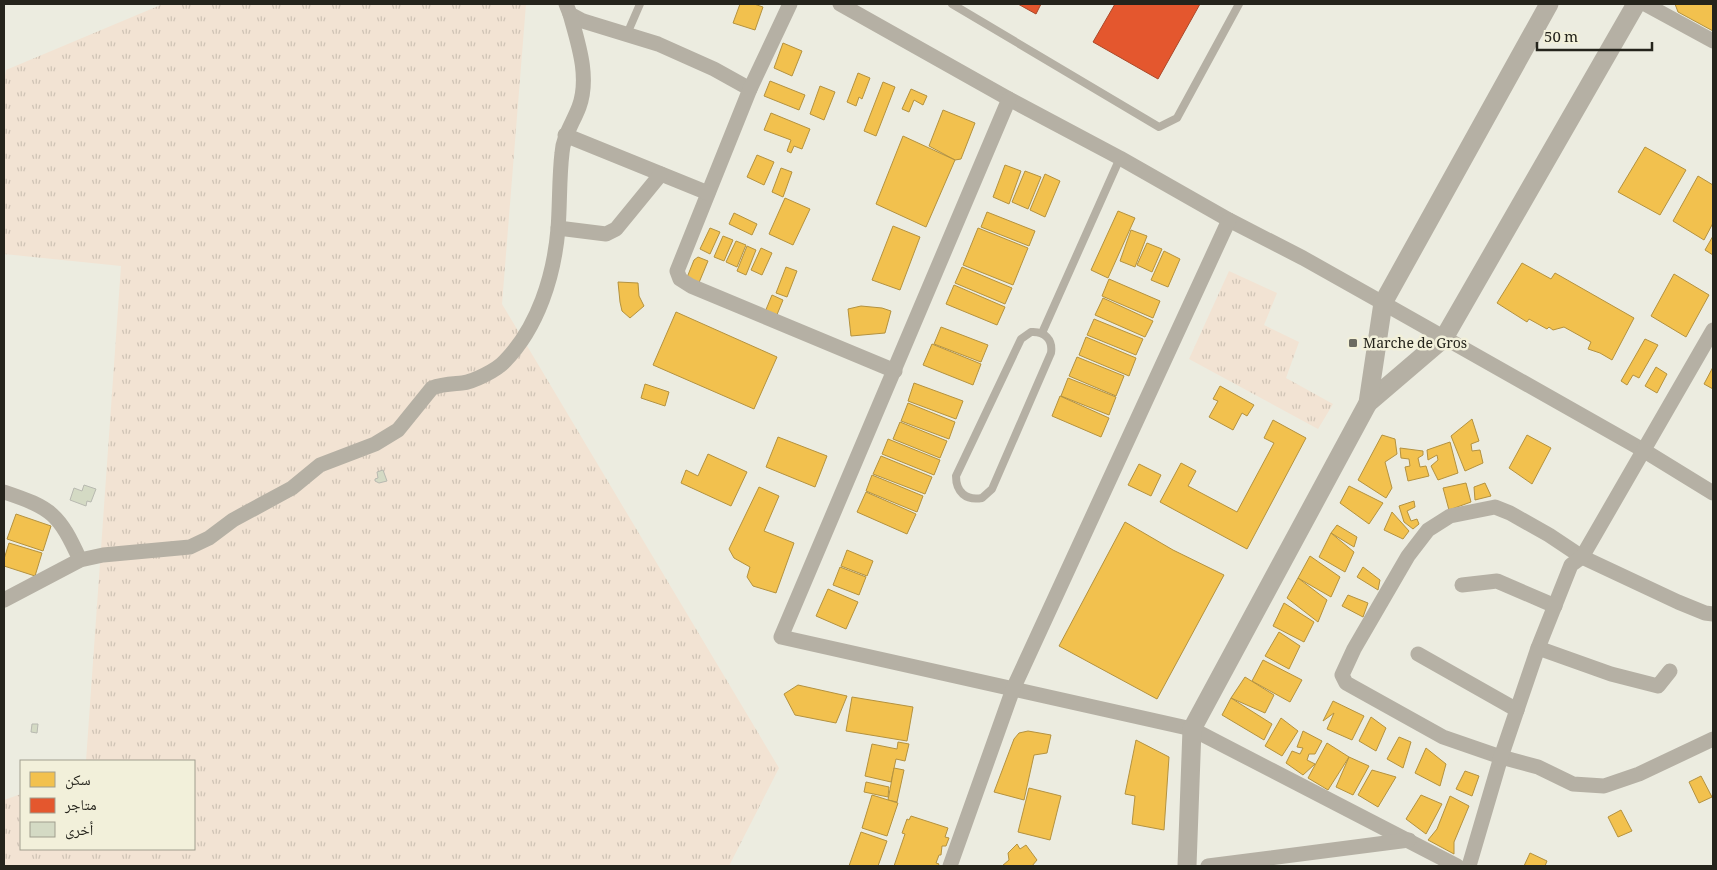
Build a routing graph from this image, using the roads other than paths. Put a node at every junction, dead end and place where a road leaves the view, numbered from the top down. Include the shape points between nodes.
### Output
1 (640, 4) edge
2 (790, 4) edge
3 (840, 4) edge
4 (952, 4) edge
5 (1239, 4) edge
6 (1549, 4) edge
7 (1636, 4) edge
8 (1644, 4) edge
9 (568, 9) edge
10 (627, 34) junction
11 (1713, 41) edge
12 (750, 88) junction
13 (1010, 99) junction
14 (565, 135) junction
15 (1120, 158) junction
16 (661, 174) junction
17 (708, 193) junction
18 (1229, 220) junction
19 (558, 228) junction
20 (1383, 303) junction
21 (1713, 330) edge
22 (1042, 333) junction
23 (1444, 338) junction
24 (894, 370) junction
25 (1368, 403) junction
26 (1643, 450) junction
27 (4, 492) edge
28 (1713, 493) edge
29 (1582, 557) junction
30 (80, 560) junction
31 (1462, 585) dead end
32 (4, 600) edge
33 (1555, 606) junction
34 (1713, 614) edge
35 (1538, 648) junction
36 (1418, 654) dead end
37 (1670, 671) dead end
38 (1013, 689) junction
39 (1517, 710) junction
40 (1192, 729) junction
41 (1713, 739) edge
42 (1501, 757) junction
43 (1409, 840) junction
44 (950, 866) edge
45 (1187, 866) edge
46 (1208, 866) edge
47 (1457, 866) edge
48 (1469, 866) edge

1 - 10 lane
2 - 12 street
3 - 13 street
4 - 5 lane via 1159,127 1178,118
6 - 20 street
7 - 23 street
8 - 11 street
9 - 10 street via 583,21
9 - 14 street via 583,64 579,106
10 - 12 street via 658,44
12 - 17 street
13 - 15 street
13 - 24 street
14 - 16 street
14 - 19 street
15 - 18 street
15 - 22 lane
16 - 17 street
16 - 19 street via 616,229 606,234
17 - 24 street via 678,271 680,279
18 - 20 street
18 - 38 street
19 - 30 street via 555,256 536,317 504,363 464,383 432,388 398,430 375,444 320,465 292,488 190,547
20 - 23 street
20 - 25 street
21 - 26 street
22 - 22 lane via 1031,332 1021,339 956,476 958,489 968,498 982,498 992,489 1051,354 1051,342
23 - 25 street
23 - 26 street
24 - 38 street via 782,637
25 - 40 street
26 - 28 street
26 - 29 street
27 - 30 street via 32,501 56,517
29 - 33 street via 1570,566
29 - 34 street via 1678,602
29 - 42 street via 1510,512 1495,507 1450,516 1428,530 1408,556 1346,666 1342,676 1346,683 1443,737
30 - 32 street
31 - 33 street via 1497,581
33 - 35 street
35 - 37 street via 1611,674 1658,686
35 - 39 street
36 - 39 street
38 - 40 street
38 - 44 street
39 - 42 street
40 - 43 street
40 - 45 street
41 - 42 street via 1639,774 1604,786 1573,784 1538,767
42 - 48 street
43 - 46 street
43 - 47 street

